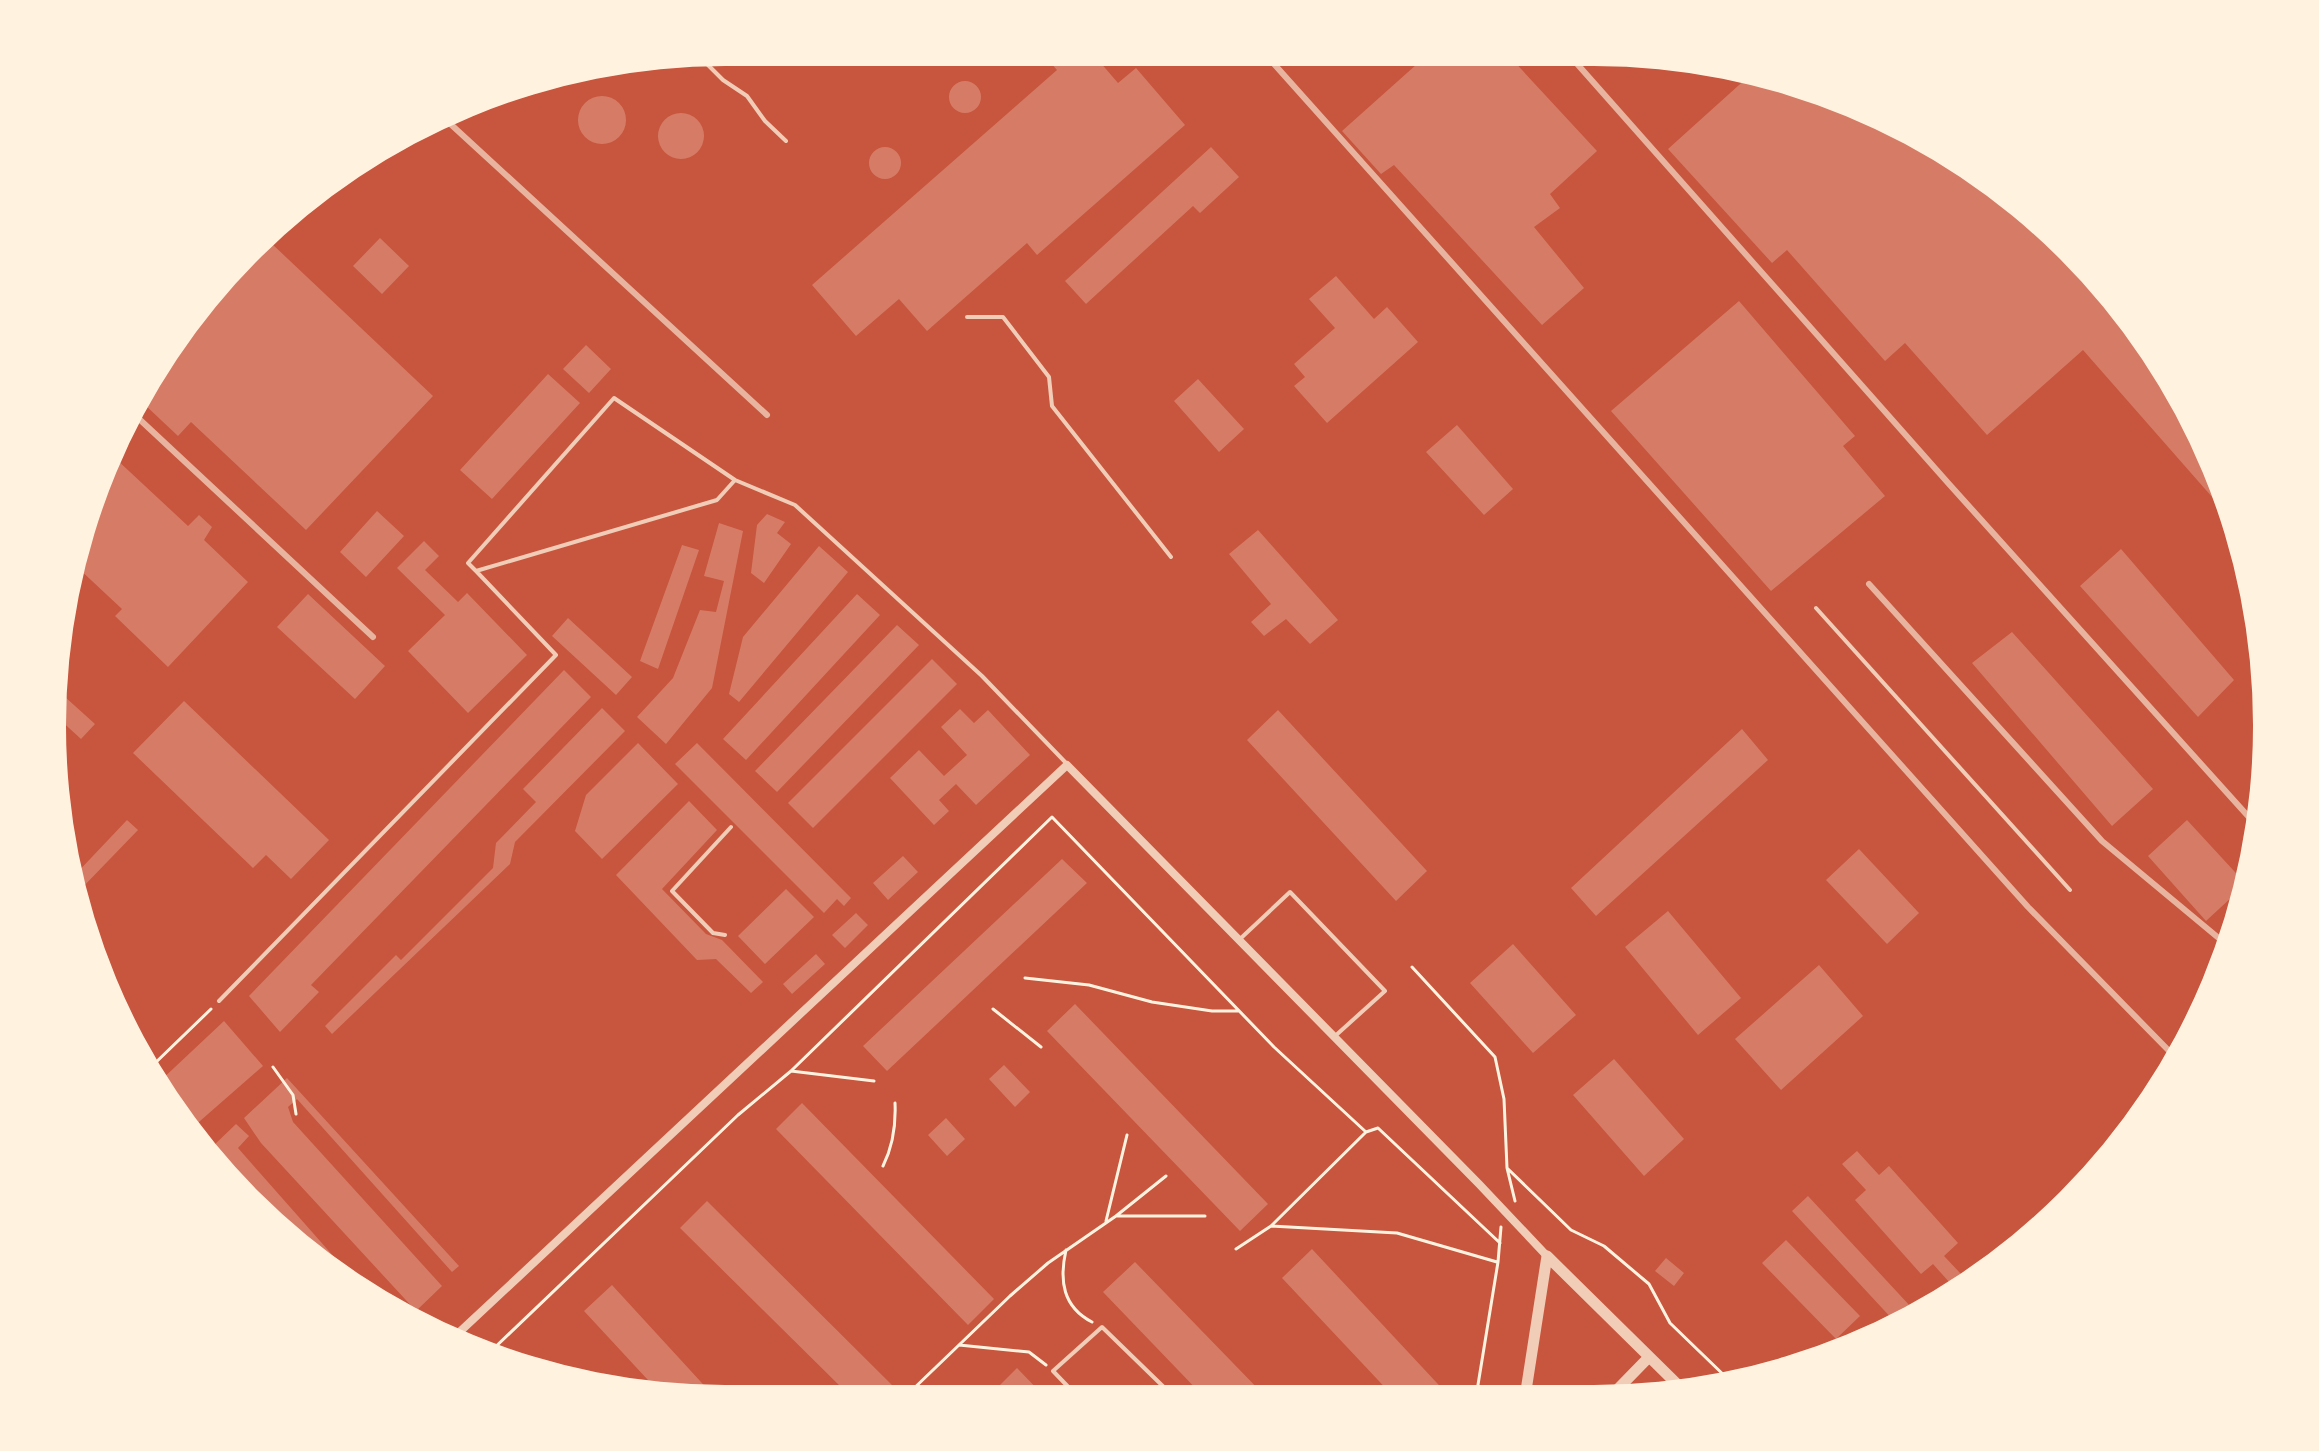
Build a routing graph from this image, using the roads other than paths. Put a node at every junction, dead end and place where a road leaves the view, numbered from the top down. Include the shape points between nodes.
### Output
1 (709, 66) edge
2 (786, 141) dead end
3 (967, 317) dead end
4 (735, 480) junction
5 (1171, 557) dead end
6 (476, 571) junction
7 (1816, 608) dead end
8 (1067, 765) junction
9 (731, 827) dead end
10 (2070, 890) dead end
11 (725, 935) dead end
12 (1238, 940) junction
13 (219, 1001) road end
14 (1333, 1037) junction
15 (1547, 1256) junction
16 (462, 1330) edge
17 (1649, 1357) junction
18 (1673, 1380) edge
19 (1622, 1384) edge
20 (1066, 1385) edge
21 (1162, 1385) edge
22 (1527, 1385) edge

1 - 2 lane via 747,96
3 - 5 lane via 1003,317 1049,377 1052,406
4 - 6 lane via 717,500
4 - 6 lane via 614,398 468,563
4 - 8 lane via 795,505 982,676
6 - 13 lane via 556,655
7 - 10 lane
8 - 12 street
8 - 16 street
9 - 11 lane via 672,891 713,933
12 - 14 street
12 - 14 lane via 1290,892 1385,991
14 - 15 street
15 - 17 street
15 - 22 street
17 - 18 street
17 - 19 street
20 - 21 lane via 1053,1371 1102,1327

